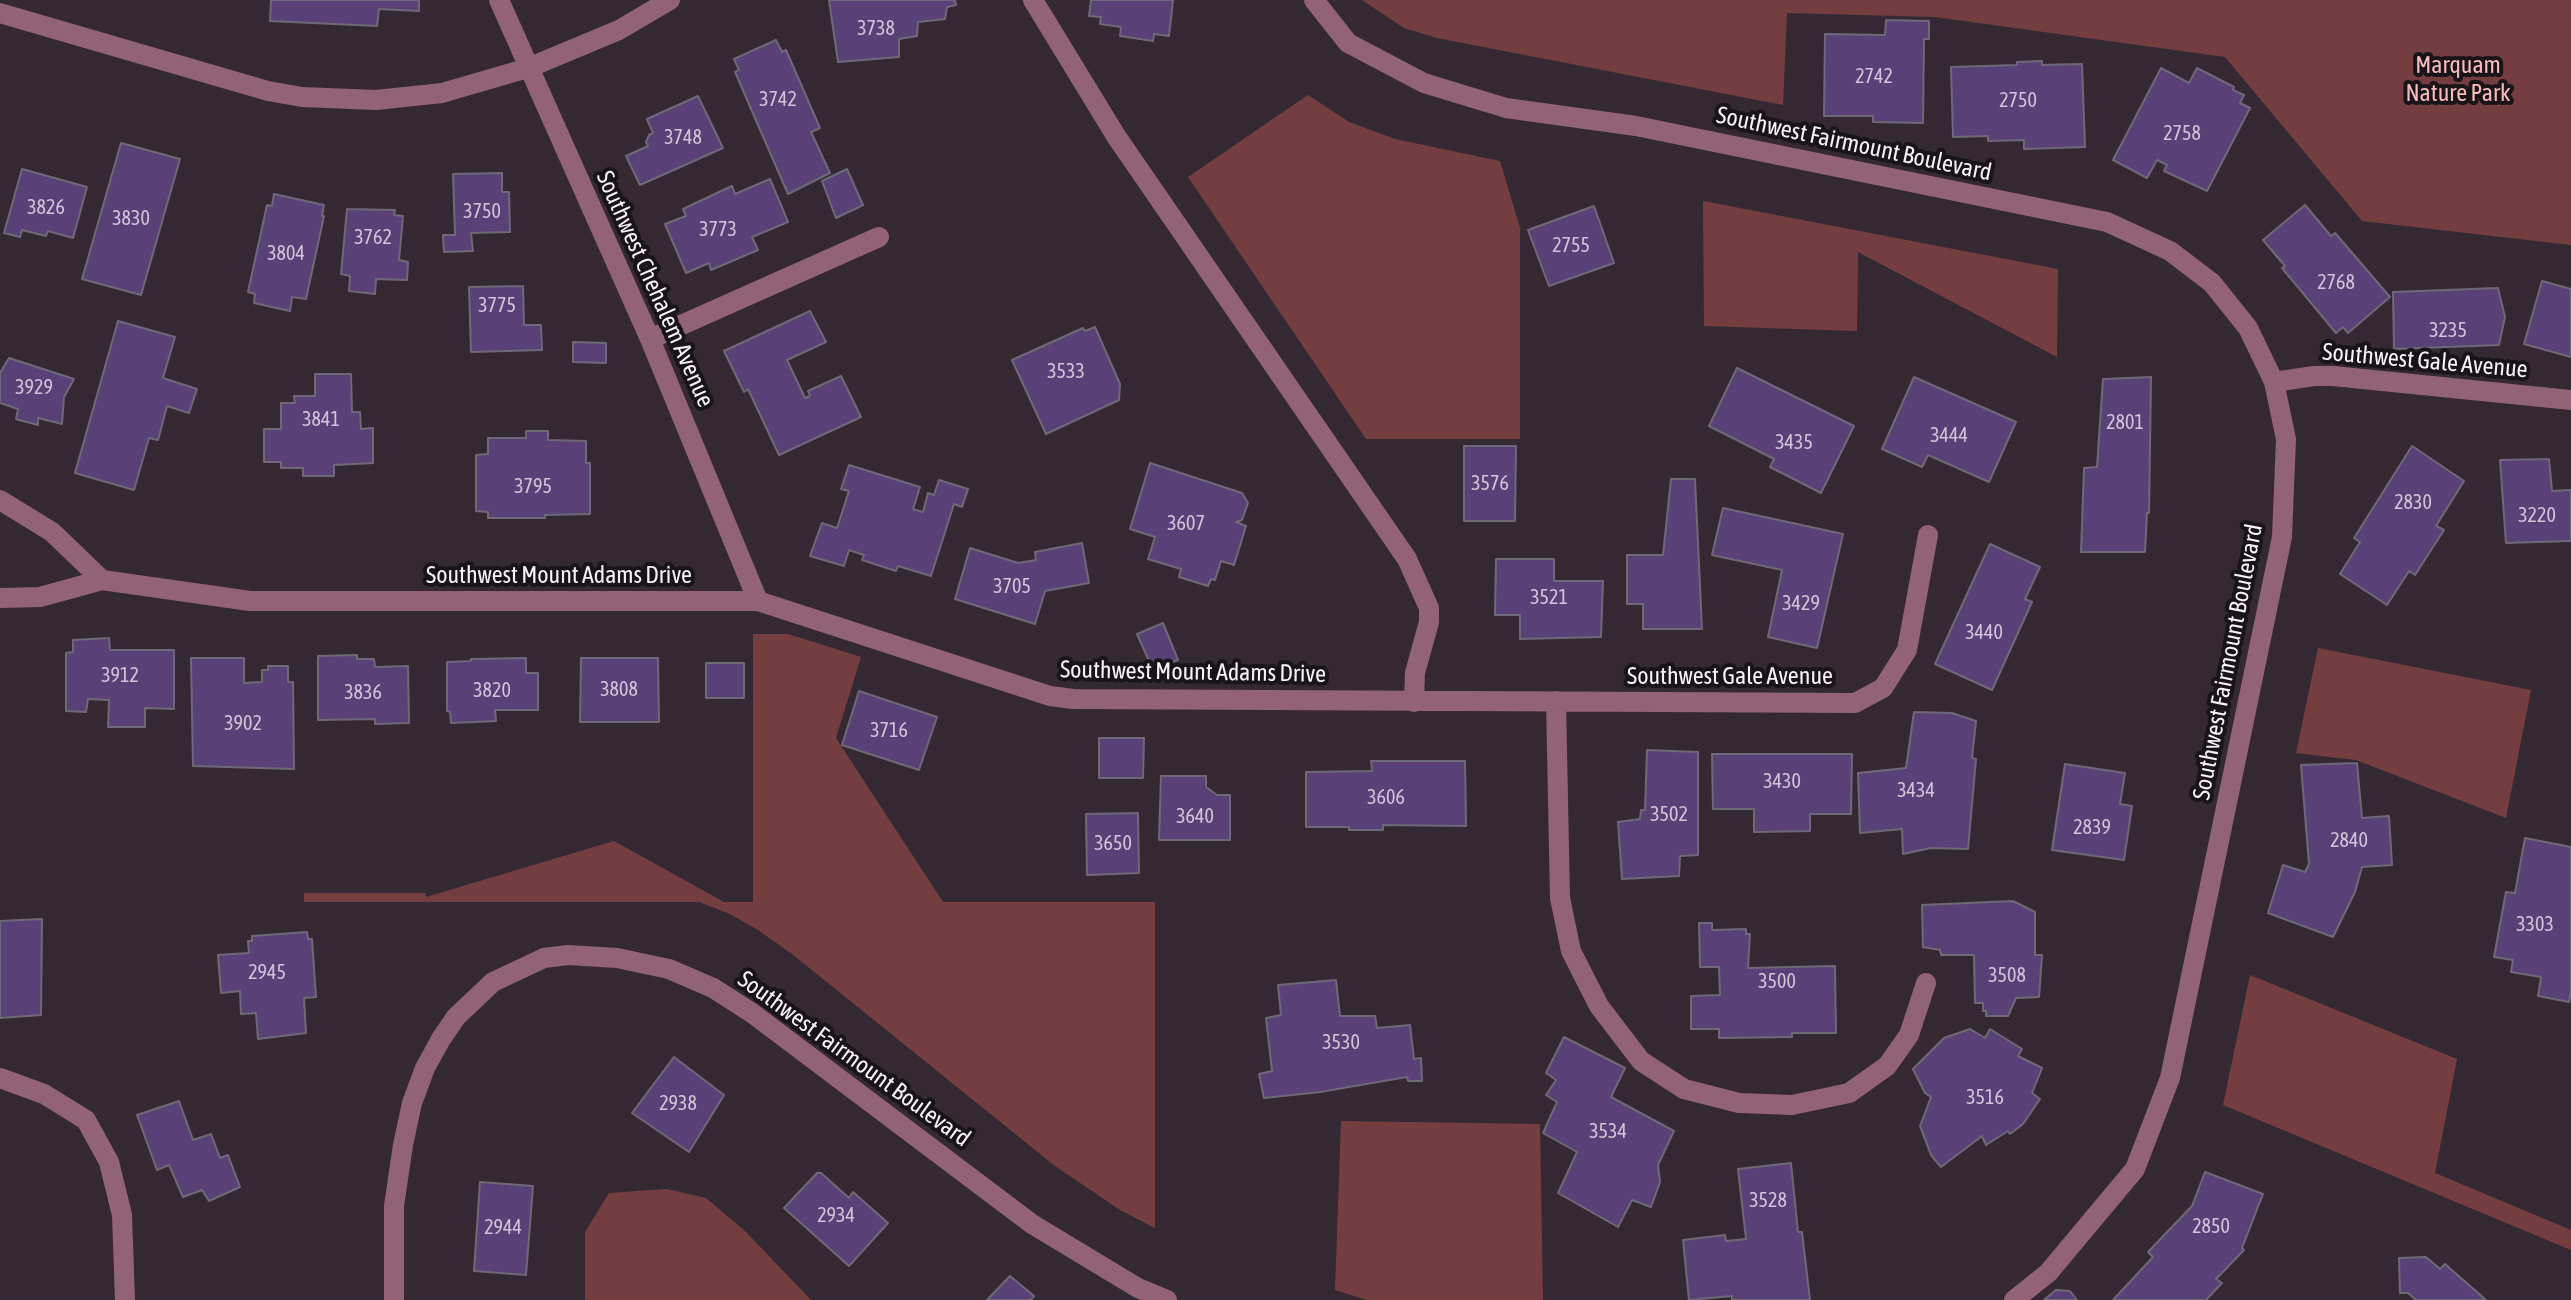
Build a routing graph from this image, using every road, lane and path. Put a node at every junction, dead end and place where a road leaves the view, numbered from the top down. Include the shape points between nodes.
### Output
1 (499, 0) edge
2 (670, 0) edge
3 (1033, 0) edge
4 (1314, 0) edge
5 (0, 13) edge
6 (528, 68) junction
7 (879, 237) dead end
8 (650, 339) junction
9 (2274, 382) junction
10 (2571, 400) edge
11 (0, 500) edge
12 (1928, 535) dead end
13 (102, 580) junction
14 (0, 598) edge
15 (758, 601) junction
16 (1556, 701) junction
17 (1414, 702) junction
18 (1926, 983) dead end
19 (0, 1078) edge
20 (125, 1300) edge
21 (394, 1300) edge
22 (1167, 1300) edge
23 (2014, 1300) edge

1 - 6 street, Southwest Chehalem Avenue
2 - 6 street via 619,30
3 - 17 street via 1116,136 1407,559 1429,608
4 - 9 street, Southwest Fairmount Boulevard via 1348,43 1424,83 1506,108 1636,126 2107,222 2170,251 2212,283 2248,328
5 - 6 street via 219,79 302,97 409,98
6 - 8 street, Southwest Chehalem Avenue
7 - 8 street
8 - 15 street, Southwest Chehalem Avenue
9 - 10 street, Southwest Gale Avenue via 2333,376
9 - 23 street, Southwest Fairmount Boulevard via 2286,439 2282,537 2170,1078 2135,1169 2048,1273
11 - 13 street via 52,532
12 - 16 street, Southwest Gale Avenue via 1907,650 1883,688 1855,703
13 - 14 street via 40,597
13 - 15 street, Southwest Mount Adams Drive via 250,601
15 - 17 street, Southwest Mount Adams Drive via 1062,699
16 - 17 street, Southwest Gale Avenue
16 - 18 street via 1560,898 1571,951 1599,1006 1641,1061 1684,1089 1739,1103 1792,1105 1849,1093 1887,1066 1909,1035
19 - 20 street via 44,1094 86,1120 109,1162 122,1215
21 - 22 street, Southwest Fairmount Boulevard via 394,1206 412,1103 425,1068 456,1017 493,982 544,958 568,955 669,969 713,988 1032,1224

